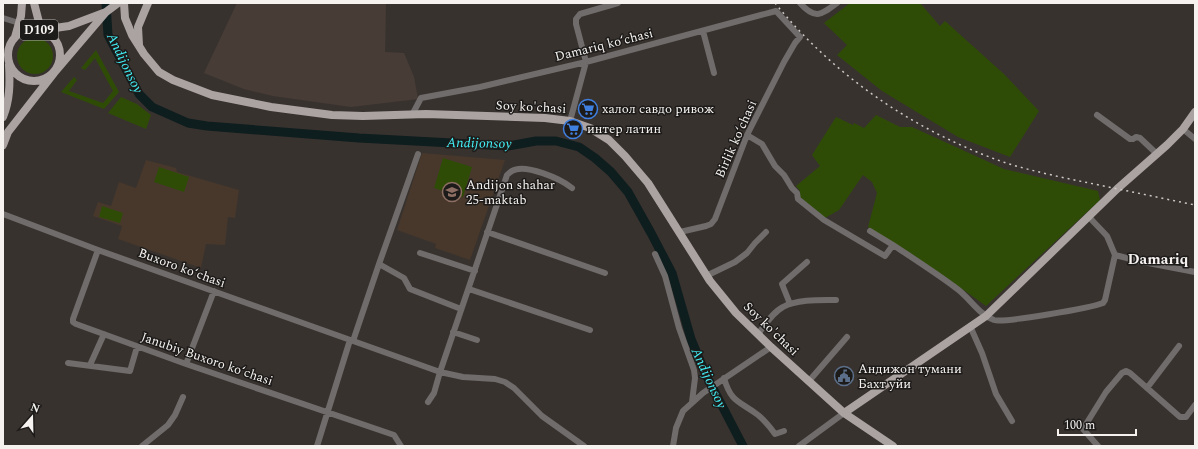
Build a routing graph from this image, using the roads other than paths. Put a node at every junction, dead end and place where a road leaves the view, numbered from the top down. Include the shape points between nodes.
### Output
1 (22, 3) edge
2 (34, 3) edge
3 (118, 3) edge
4 (124, 3) edge
5 (148, 3) edge
6 (618, 3) edge
7 (800, 3) edge
8 (837, 3) edge
9 (106, 12) junction
10 (3, 18) edge
11 (19, 23) junction
12 (41, 30) junction
13 (703, 31) junction
14 (800, 37) joint
15 (14, 38) junction
16 (139, 48) junction
17 (586, 62) junction
18 (9, 64) junction
19 (54, 73) junction
20 (714, 73) dead end
21 (1195, 112) edge
22 (412, 115) junction
23 (1097, 115) dead end
24 (3, 117) edge
25 (570, 121) junction
26 (1183, 129) junction
27 (747, 135) junction
28 (1195, 139) edge
29 (3, 145) edge
30 (418, 154) dead end
31 (1157, 154) junction
32 (572, 188) dead end
33 (3, 214) edge
34 (1089, 217) junction
35 (870, 231) dead end
36 (487, 232) junction
37 (680, 232) junction
38 (766, 232) dead end
39 (893, 245) junction
40 (98, 250) junction
41 (420, 253) dead end
42 (655, 254) dead end
43 (1115, 255) junction
44 (808, 262) dead end
45 (379, 264) junction
46 (475, 271) junction
47 (605, 272) dead end
48 (1195, 272) edge
49 (706, 276) junction
50 (469, 289) junction
51 (214, 291) junction
52 (836, 300) dead end
53 (790, 304) junction
54 (461, 309) junction
55 (986, 316) junction
56 (970, 326) junction
57 (590, 330) dead end
58 (453, 332) junction
59 (104, 334) junction
60 (758, 334) junction
61 (848, 337) dead end
62 (352, 340) junction
63 (477, 340) dead end
64 (1180, 346) dead end
65 (137, 347) junction
66 (771, 347) junction
67 (68, 363) dead end
68 (186, 364) junction
69 (90, 365) junction
70 (440, 372) junction
71 (722, 379) junction
72 (809, 381) junction
73 (1147, 388) junction
74 (183, 397) dead end
75 (428, 402) dead end
76 (692, 402) junction
77 (1195, 405) edge
78 (327, 412) junction
79 (844, 413) junction
80 (1012, 421) dead end
81 (784, 431) dead end
82 (142, 446) edge
83 (317, 446) edge
84 (401, 446) edge
85 (584, 446) edge
86 (673, 446) edge
87 (798, 446) edge
88 (893, 446) edge
89 (1098, 446) edge

1 - 11 main road, D109
2 - 12 main road, D109
3 - 9 main road
4 - 16 main road, Soy ko'chasi via 125,18
5 - 16 main road via 138,27
6 - 17 street via 580,14 576,19
7 - 8 street via 814,15 823,14
9 - 12 main road via 69,26
9 - 19 main road
10 - 11 street
11 - 15 main road, D109
12 - 15 main road, D109 via 26,30
12 - 19 main road, D109 via 55,40 59,48 59,61
13 - 14 street, Damariq koʻchasi via 776,11
13 - 17 street, Damariq koʻchasi
13 - 20 street
14 - 27 street, Birlik koʻchasi via 784,62
15 - 18 main road, D109 via 8,50
16 - 22 main road, Soy ko'chasi via 166,76 198,90 227,98 332,115
17 - 22 street, Damariq koʻchasi via 421,98
17 - 25 street
18 - 19 main road via 20,78 29,81 38,81
18 - 24 main road, D109 via 9,95
19 - 29 main road, D109 via 8,132
21 - 26 main road
22 - 25 main road, Soy ko'chasi via 545,118
23 - 31 street via 1130,139 1140,138
25 - 37 main road, Soy ko'chasi via 600,134 625,156 648,183
26 - 28 street
26 - 31 main road
27 - 37 street, Birlik koʻchasi via 715,219 706,226
27 - 39 street via 762,144 775,166 797,193 798,199 824,220 885,256
30 - 45 street
31 - 34 main road
32 - 36 street via 560,180 537,172 512,170 507,175
33 - 40 street, Buxoro koʻchasi
34 - 43 street via 1107,236
34 - 55 main road
35 - 39 street
36 - 46 street
36 - 47 street
37 - 49 main road, Soy ko'chasi
38 - 49 street via 735,262
39 - 55 street via 958,289
40 - 51 street, Buxoro koʻchasi
40 - 59 street, Janubiy Buxoro koʻchasi via 73,322
41 - 46 street
42 - 76 street via 665,276 694,370
43 - 48 street
43 - 55 street via 1105,300 1102,303 1009,320 995,320
44 - 53 street via 782,284
45 - 54 street via 404,278 410,288
45 - 62 street
46 - 50 street
49 - 60 main road, Soy ko'chasi via 736,313
50 - 54 street
50 - 57 street
51 - 62 street, Buxoro koʻchasi
51 - 68 street
52 - 53 street via 810,300
53 - 60 street via 778,311
54 - 58 street
55 - 56 main road
56 - 79 main road
56 - 80 street via 996,394
58 - 63 street
58 - 70 street
59 - 65 street, Janubiy Buxoro koʻchasi
59 - 69 street
60 - 66 main road, Soy ko'chasi
61 - 72 street
62 - 70 street, Buxoro koʻchasi
62 - 78 street
64 - 73 street
65 - 68 street, Janubiy Buxoro koʻchasi
65 - 69 street via 130,371
66 - 71 street
66 - 72 main road, Soy ko'chasi
67 - 69 street
68 - 78 street, Janubiy Buxoro koʻchasi
70 - 75 street via 434,393
70 - 85 street, Buxoro koʻchasi via 464,378 495,379 505,382 542,416
71 - 76 street
71 - 81 street via 733,398 758,415 775,434
72 - 79 main road, Soy ko'chasi
73 - 77 street via 1180,418 1186,417
73 - 89 street via 1130,373 1122,373 1106,392 1083,429
74 - 82 street via 168,425
76 - 86 street via 683,410
78 - 83 street
78 - 84 street, Janubiy Buxoro koʻchasi via 394,435
79 - 87 street
79 - 88 main road, Soy ko'chasi

